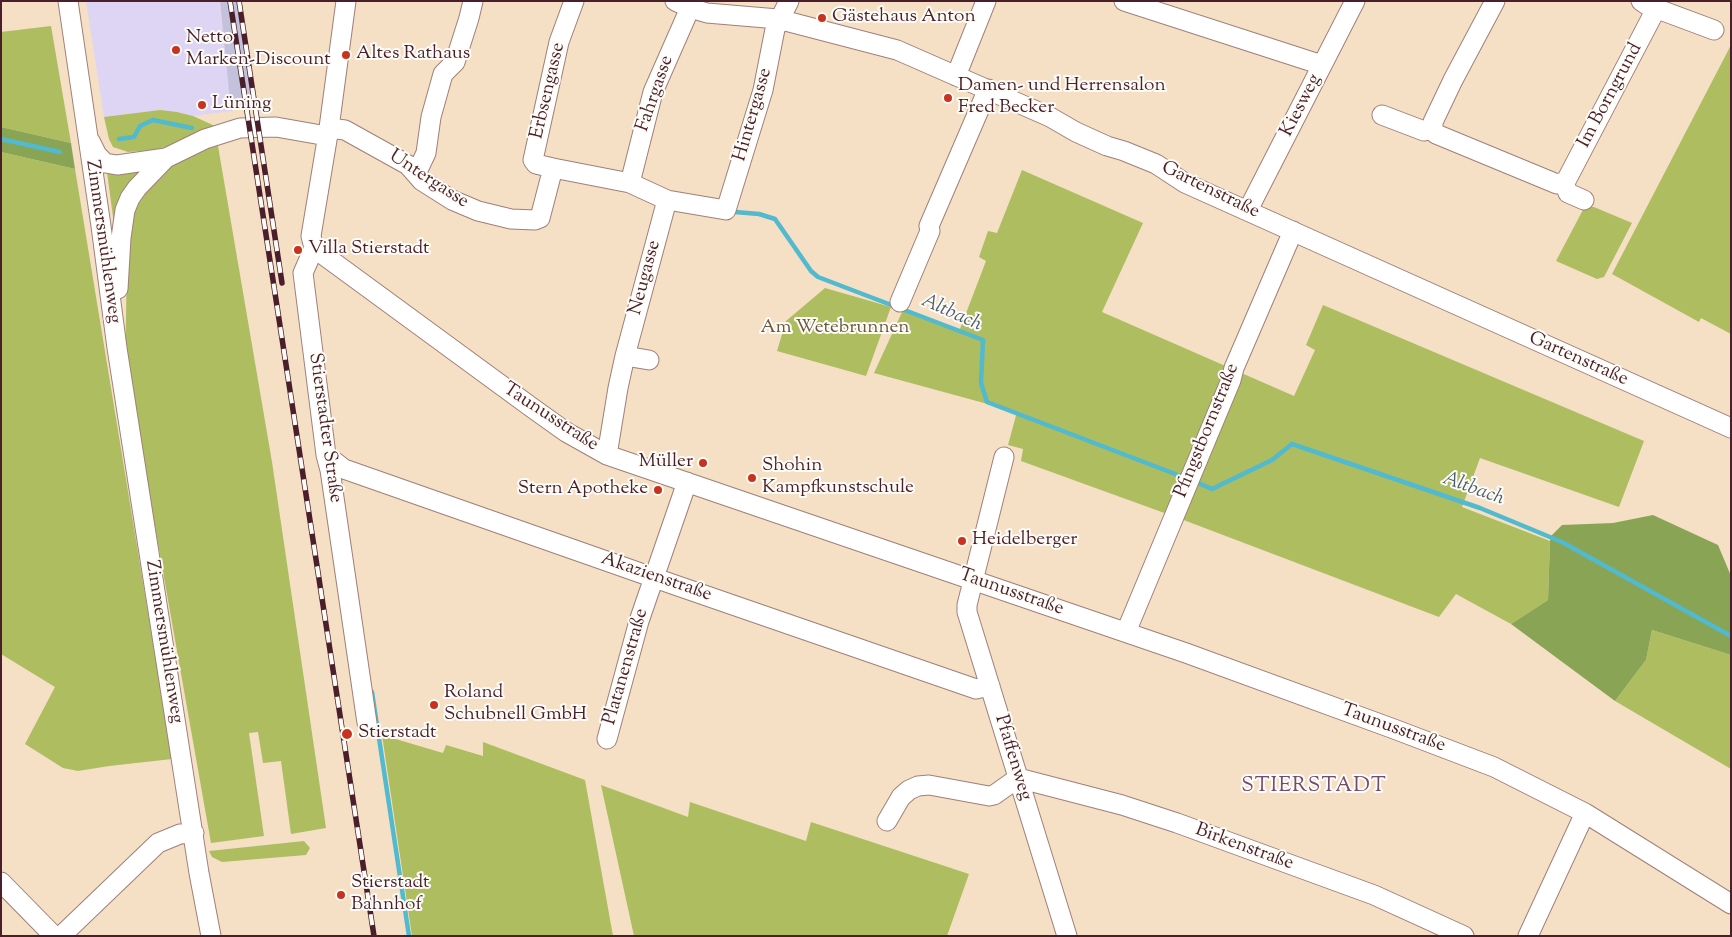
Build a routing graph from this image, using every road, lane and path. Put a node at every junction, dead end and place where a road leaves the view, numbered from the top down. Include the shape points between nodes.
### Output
1 (68, 1) edge
2 (346, 1) edge
3 (473, 1) edge
4 (574, 1) edge
5 (789, 1) edge
6 (986, 1) edge
7 (1124, 1) edge
8 (1355, 1) edge
9 (1495, 1) edge
10 (683, 5) edge
11 (1649, 5) edge
12 (778, 20) junction
13 (1714, 30) dead end
14 (1322, 65) junction
15 (956, 76) junction
16 (988, 89) junction
17 (1382, 115) dead end
18 (1433, 129) junction
19 (328, 132) junction
20 (88, 136) junction
21 (166, 158) junction
22 (553, 168) junction
23 (416, 174) junction
24 (1564, 182) junction
25 (630, 183) junction
26 (667, 200) junction
27 (1584, 200) dead end
28 (1248, 210) junction
29 (1293, 231) junction
30 (314, 248) junction
31 (900, 302) dead end
32 (117, 348) junction
33 (625, 356) junction
34 (649, 360) dead end
35 (1731, 428) edge
36 (326, 455) junction
37 (607, 455) junction
38 (1004, 456) dead end
39 (687, 482) junction
40 (654, 578) junction
41 (974, 580) junction
42 (1126, 632) junction
43 (990, 686) junction
44 (367, 723) dead end
45 (607, 739) dead end
46 (1018, 778) junction
47 (1585, 813) junction
48 (887, 821) dead end
49 (194, 833) junction
50 (1, 882) edge
51 (1731, 904) edge
52 (54, 936) edge
53 (61, 936) edge
54 (211, 936) edge
55 (1067, 936) edge
56 (1464, 936) edge
57 (1528, 936) edge

1 - 20 street, Zimmersmühlenweg
2 - 19 street, Stierstadter Straße
3 - 23 street via 455,62 443,74 431,117 426,153
4 - 22 street, Erbsengasse via 559,42 533,160 536,164
5 - 12 street, Hintergasse
6 - 15 street
7 - 14 street
8 - 14 street, Kiesweg
9 - 18 street via 1453,80 1433,122
10 - 12 street, Gartenstraße via 707,13
10 - 25 street, Fahrgasse via 653,92
11 - 13 street, Im Borngrund
11 - 24 street, Im Borngrund
12 - 15 street, Gartenstraße via 897,50
12 - 26 street, Hintergasse via 755,120 726,210
14 - 28 street, Kiesweg
15 - 16 street, Gartenstraße
16 - 28 street, Gartenstraße via 1099,143 1156,164 1185,183
16 - 31 street
17 - 18 street via 1424,131
18 - 24 street via 1436,134 1557,184
19 - 21 street via 276,127 240,128 205,139
19 - 23 street, Untergasse via 345,130 408,165
19 - 30 street, Stierstadter Straße via 311,236
20 - 21 street, Zimmersmühlenweg via 97,155 105,163 117,165
20 - 32 street, Zimmersmühlenweg
21 - 32 street, Zimmersmühlenweg via 137,188 125,210
22 - 23 street, Untergasse via 540,218 536,220 511,219 478,211 452,200
22 - 25 street
24 - 27 street via 1568,193
25 - 26 street
26 - 33 street, Neugasse
28 - 29 street, Gartenstraße
29 - 35 street, Gartenstraße
29 - 42 street, Pfingstbornstraße
30 - 36 street, Stierstadter Straße via 303,273
30 - 37 street, Taunusstraße via 566,432
32 - 49 street, Zimmersmühlenweg
33 - 34 street
33 - 37 street, Neugasse
36 - 40 street, Akazienstraße via 344,469
36 - 44 street, Stierstadter Straße
37 - 39 street, Taunusstraße
38 - 41 street, Pfaffenweg
39 - 40 street, Platanenstraße
39 - 41 street, Taunusstraße
40 - 43 street, Akazienstraße via 976,689
40 - 45 street, Platanenstraße via 636,630
41 - 42 street, Taunusstraße
41 - 43 street, Pfaffenweg via 967,612
42 - 47 street, Taunusstraße via 1468,757
43 - 46 street, Pfaffenweg
46 - 48 street via 989,796 929,785 918,786 901,797
46 - 55 street, Pfaffenweg
46 - 56 street, Birkenstraße via 1122,805 1177,824 1374,895
47 - 51 street, Taunusstraße
47 - 57 street
49 - 53 street via 180,834 158,843
49 - 54 street, Zimmersmühlenweg
50 - 52 street

